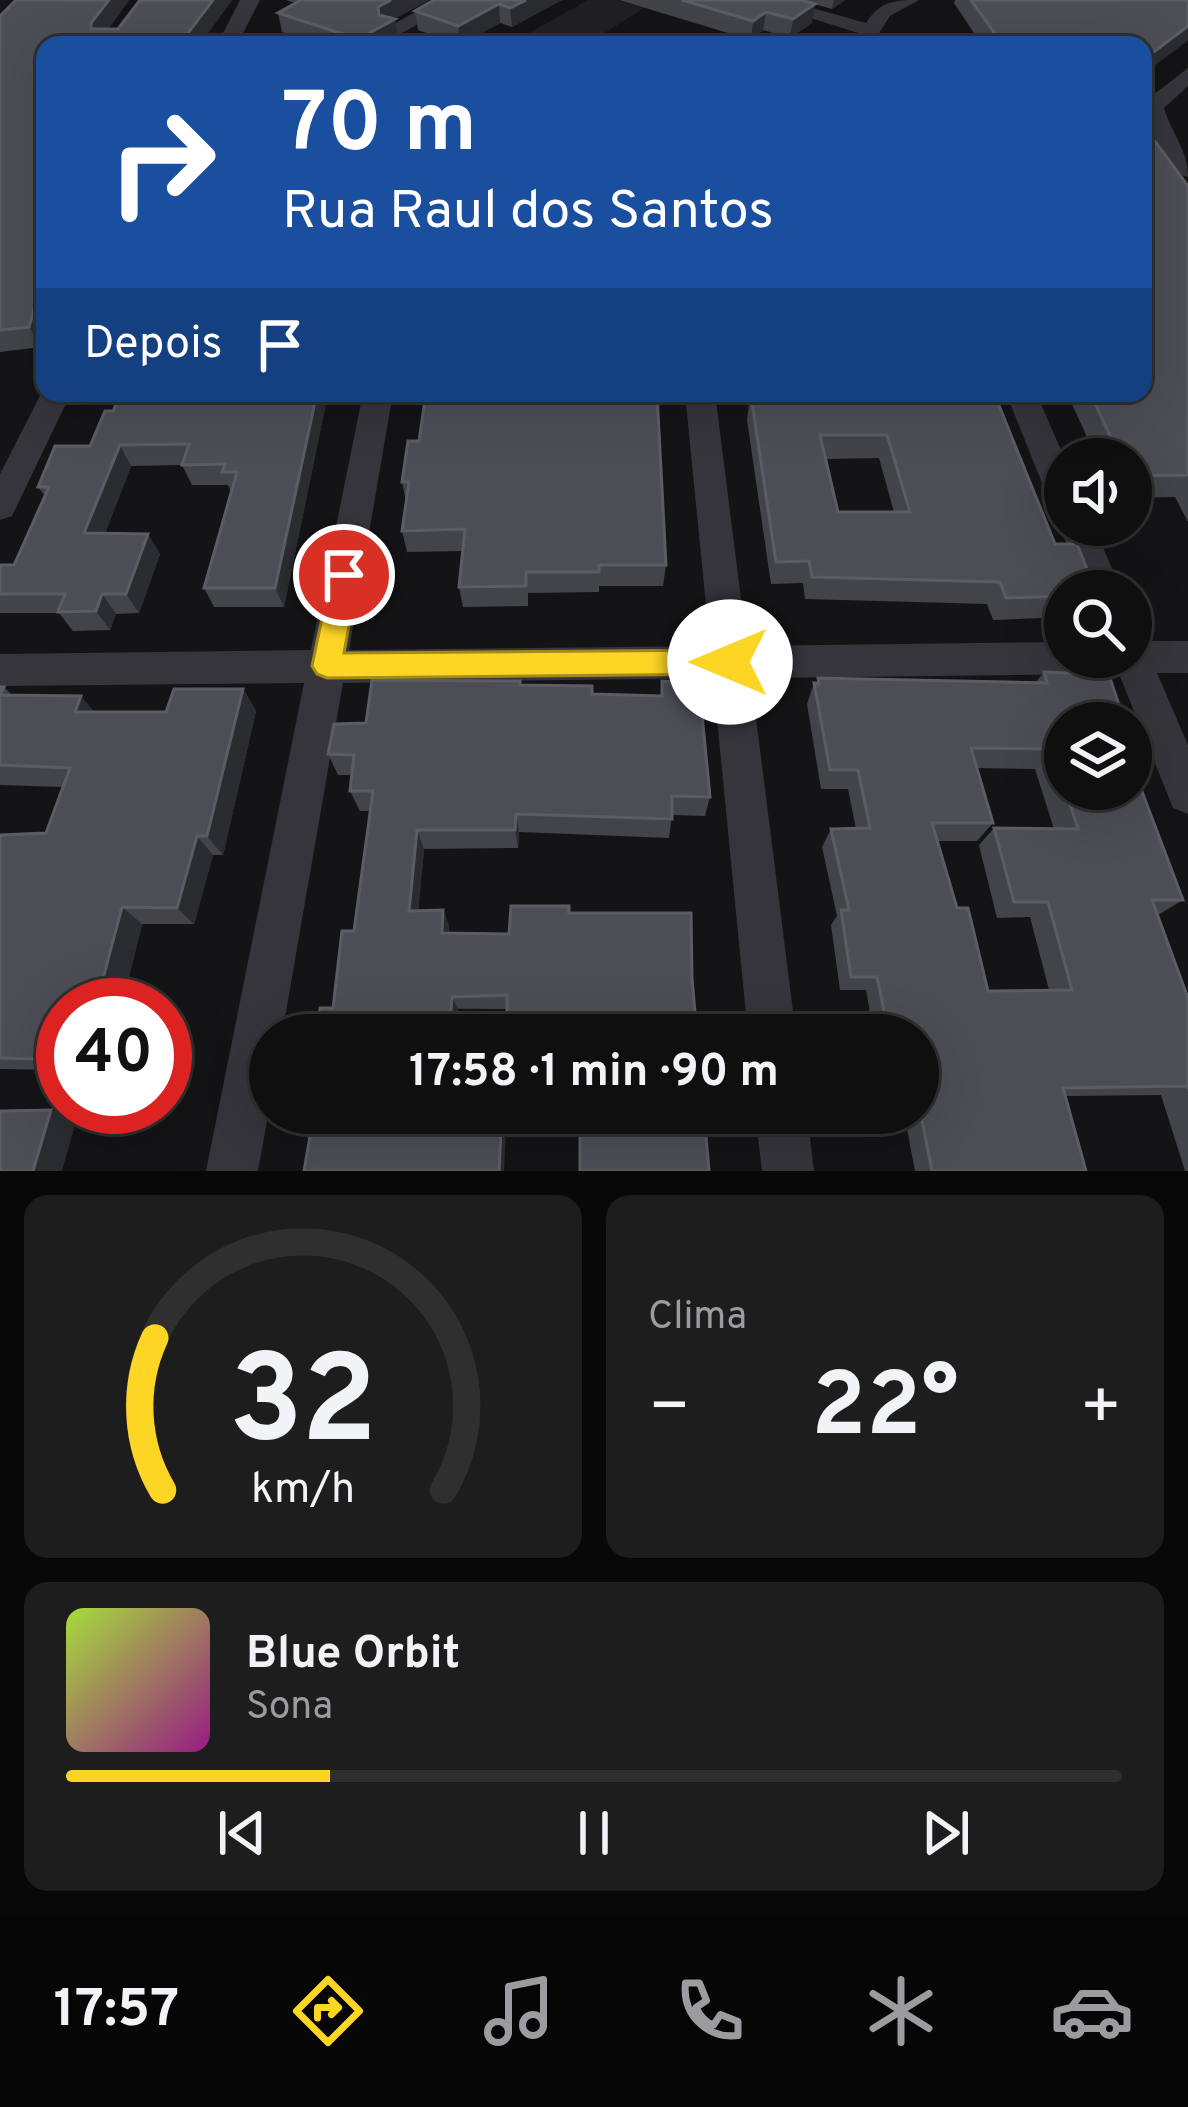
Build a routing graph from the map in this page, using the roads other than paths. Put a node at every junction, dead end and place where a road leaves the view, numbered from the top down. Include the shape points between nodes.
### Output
1 (250, 0) edge
2 (452, 0) edge
3 (763, 0) edge
4 (909, 0) edge
5 (393, 30) edge
6 (232, 36) edge
7 (868, 36) edge
8 (875, 36) edge
9 (1188, 74) edge
10 (1188, 170) edge
11 (52, 402) edge
12 (376, 402) edge
13 (701, 402) edge
14 (1026, 402) edge
15 (1044, 447) edge
16 (0, 507) edge
17 (1152, 657) edge
18 (1188, 657) edge
19 (1044, 658) edge
20 (730, 662) junction
21 (327, 666) junction
22 (0, 670) edge
23 (1140, 678) edge
24 (1188, 794) edge
25 (770, 1014) edge
26 (784, 1134) edge
27 (232, 1171) edge
28 (788, 1171) edge

1 - 6 street
2 - 5 street
3 - 7 street
4 - 8 street via 883,12
9 - 10 street via 1152,107
11 - 16 street
12 - 21 street
13 - 20 street
14 - 15 street
17 - 18 street
19 - 20 street
20 - 21 street
20 - 25 street
21 - 22 street
21 - 27 street
23 - 24 street
26 - 28 street

